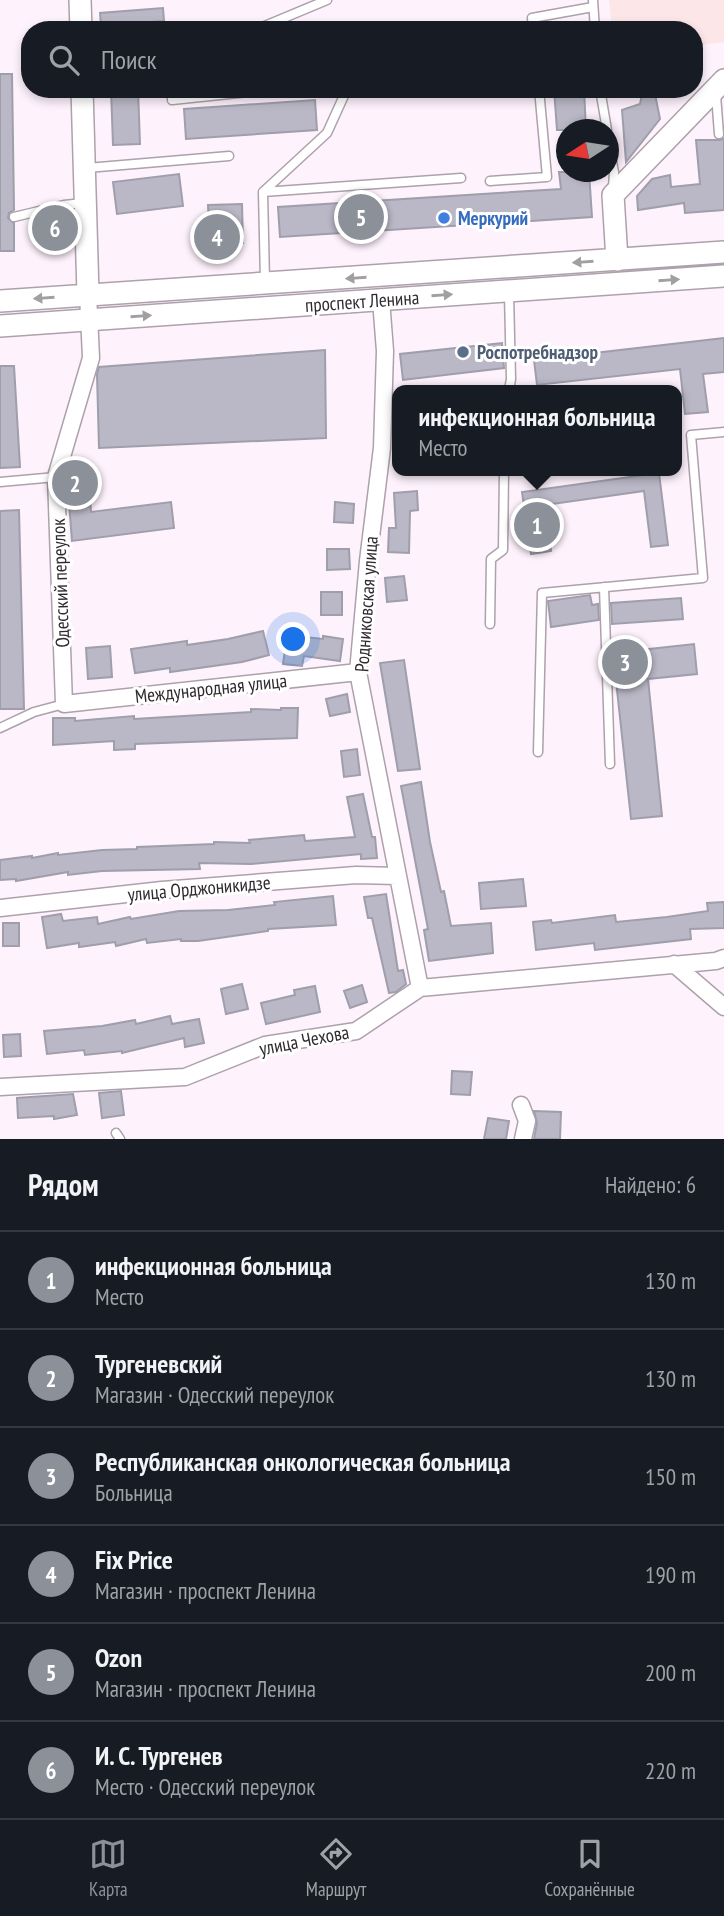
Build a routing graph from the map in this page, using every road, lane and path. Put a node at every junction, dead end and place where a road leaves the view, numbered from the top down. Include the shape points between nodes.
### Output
1 (80, 0) edge
2 (327, 0) edge
3 (593, 4) edge
4 (81, 21) edge
5 (277, 21) edge
6 (532, 21) edge
7 (720, 84) edge
8 (82, 98) edge
9 (172, 98) edge
10 (191, 98) edge
11 (343, 98) edge
12 (540, 98) edge
13 (602, 98) edge
14 (605, 119) edge
15 (719, 134) dead end
16 (229, 156) dead end
17 (84, 168) junction
18 (461, 178) dead end
19 (490, 181) dead end
20 (614, 182) edge
21 (263, 192) junction
22 (613, 195) junction
23 (85, 203) junction
24 (14, 217) dead end
25 (724, 252) edge
26 (617, 260) junction
27 (724, 276) edge
28 (265, 284) junction
29 (509, 291) junction
30 (88, 294) junction
31 (381, 300) junction
32 (0, 301) edge
33 (89, 320) junction
34 (0, 326) edge
35 (510, 385) edge
36 (724, 432) edge
37 (504, 476) edge
38 (57, 477) junction
39 (0, 482) edge
40 (604, 587) junction
41 (490, 624) dead end
42 (358, 672) junction
43 (64, 704) junction
44 (0, 728) edge
45 (538, 752) dead end
46 (610, 764) dead end
47 (398, 876) junction
48 (0, 908) edge
49 (724, 958) edge
50 (674, 964) junction
51 (420, 988) junction
52 (724, 1007) edge
53 (0, 1087) edge
54 (521, 1105) dead end
55 (523, 1139) edge

1 - 4 main road
2 - 5 lane
3 - 6 lane
7 - 15 lane
7 - 22 main road
8 - 17 main road, Одесский переулок
9 - 10 lane
11 - 21 lane via 327,132
12 - 19 lane via 547,177
13 - 14 lane
16 - 17 lane
17 - 23 main road, Одесский переулок
18 - 21 lane
20 - 22 lane
21 - 28 lane
22 - 26 main road
23 - 24 lane
23 - 30 main road, Одесский переулок
25 - 26 main road, проспект Ленина
26 -> 28 main road, проспект Ленина
29 -> 27 main road, проспект Ленина
28 - 30 main road, проспект Ленина
31 -> 29 main road, проспект Ленина
29 - 35 lane
30 -> 32 main road, проспект Ленина
30 - 33 street, Одесский переулок
33 -> 31 main road, проспект Ленина
31 - 42 street, Родниковская улица via 385,351 382,448
33 - 34 main road, проспект Ленина
33 - 38 street, Одесский переулок via 91,358
36 - 40 lane via 691,435 703,578
37 - 41 lane via 503,550 491,559
38 - 39 lane
38 - 43 street, Одесский переулок
40 - 45 lane via 542,593
40 - 46 lane
42 - 43 street, Международная улица
42 - 47 street, Родниковская улица
43 - 44 lane
47 - 48 street, улица Орджоникидзе via 162,890
47 - 51 street, Родниковская улица
49 - 50 street, улица Чехова
50 - 51 street, улица Чехова
50 - 52 street
51 - 53 street, улица Чехова via 356,1031 265,1045 185,1077
54 - 55 street via 527,1121

